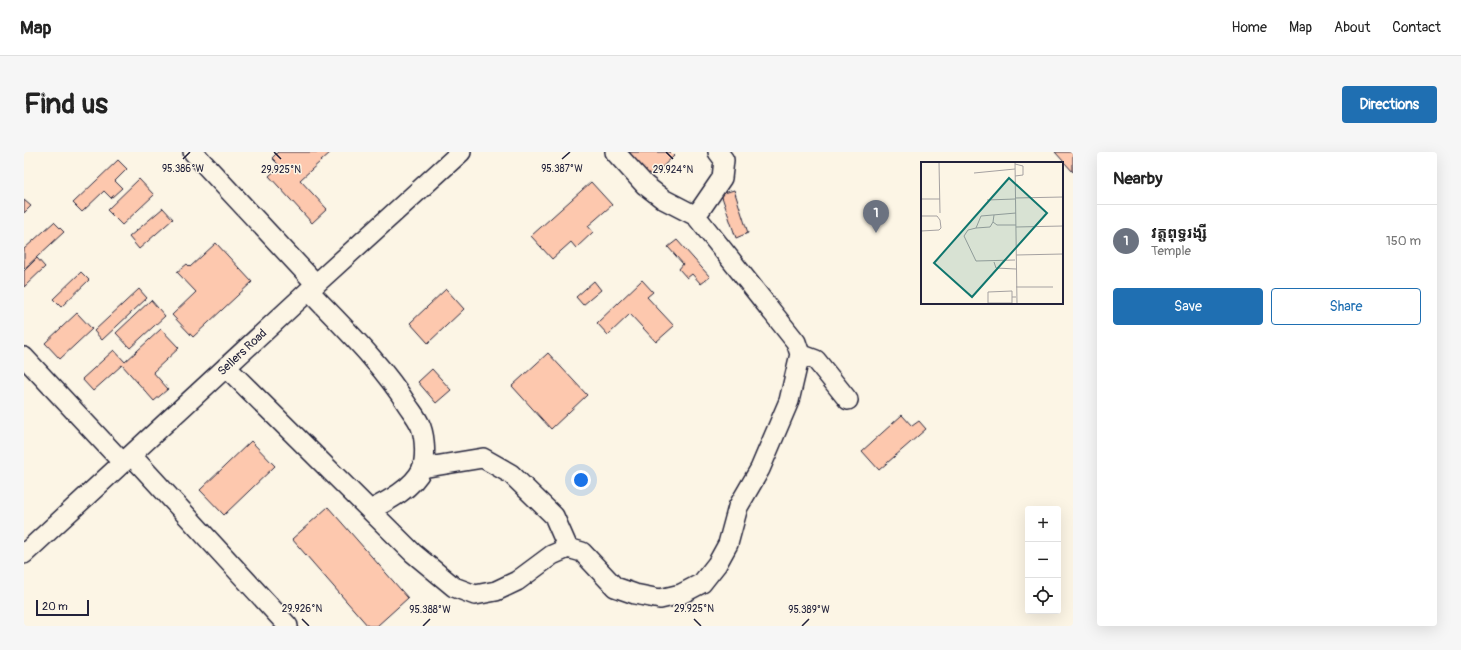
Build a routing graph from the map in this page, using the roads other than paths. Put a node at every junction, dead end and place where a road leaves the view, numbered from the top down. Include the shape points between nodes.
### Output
1 (193, 152) edge
2 (461, 152) edge
3 (615, 152) edge
4 (718, 152) edge
5 (696, 216) junction
6 (312, 287) junction
7 (800, 354) junction
8 (24, 357) edge
9 (226, 367) junction
10 (848, 400) dead end
11 (127, 459) junction
12 (422, 468) junction
13 (370, 510) junction
14 (568, 548) junction
15 (24, 554) edge
16 (288, 626) edge

1 - 6 street
2 - 6 street, Sellers Road
3 - 5 street via 663,199
4 - 5 street via 724,160 722,178
5 - 7 street via 796,342
6 - 9 street, Sellers Road
6 - 12 street via 398,389 421,426 425,447
7 - 10 street via 816,360
7 - 14 street via 789,401 760,469 738,506 728,544 702,583 681,594 660,599 635,594 615,587 582,552
8 - 11 street
9 - 11 street, Sellers Road
9 - 13 street
11 - 15 street, Sellers Road
11 - 16 street
12 - 13 street via 412,482 394,498
12 - 14 street via 483,458 511,474 554,516
13 - 14 street via 454,587 475,596 496,591 517,581 552,555

